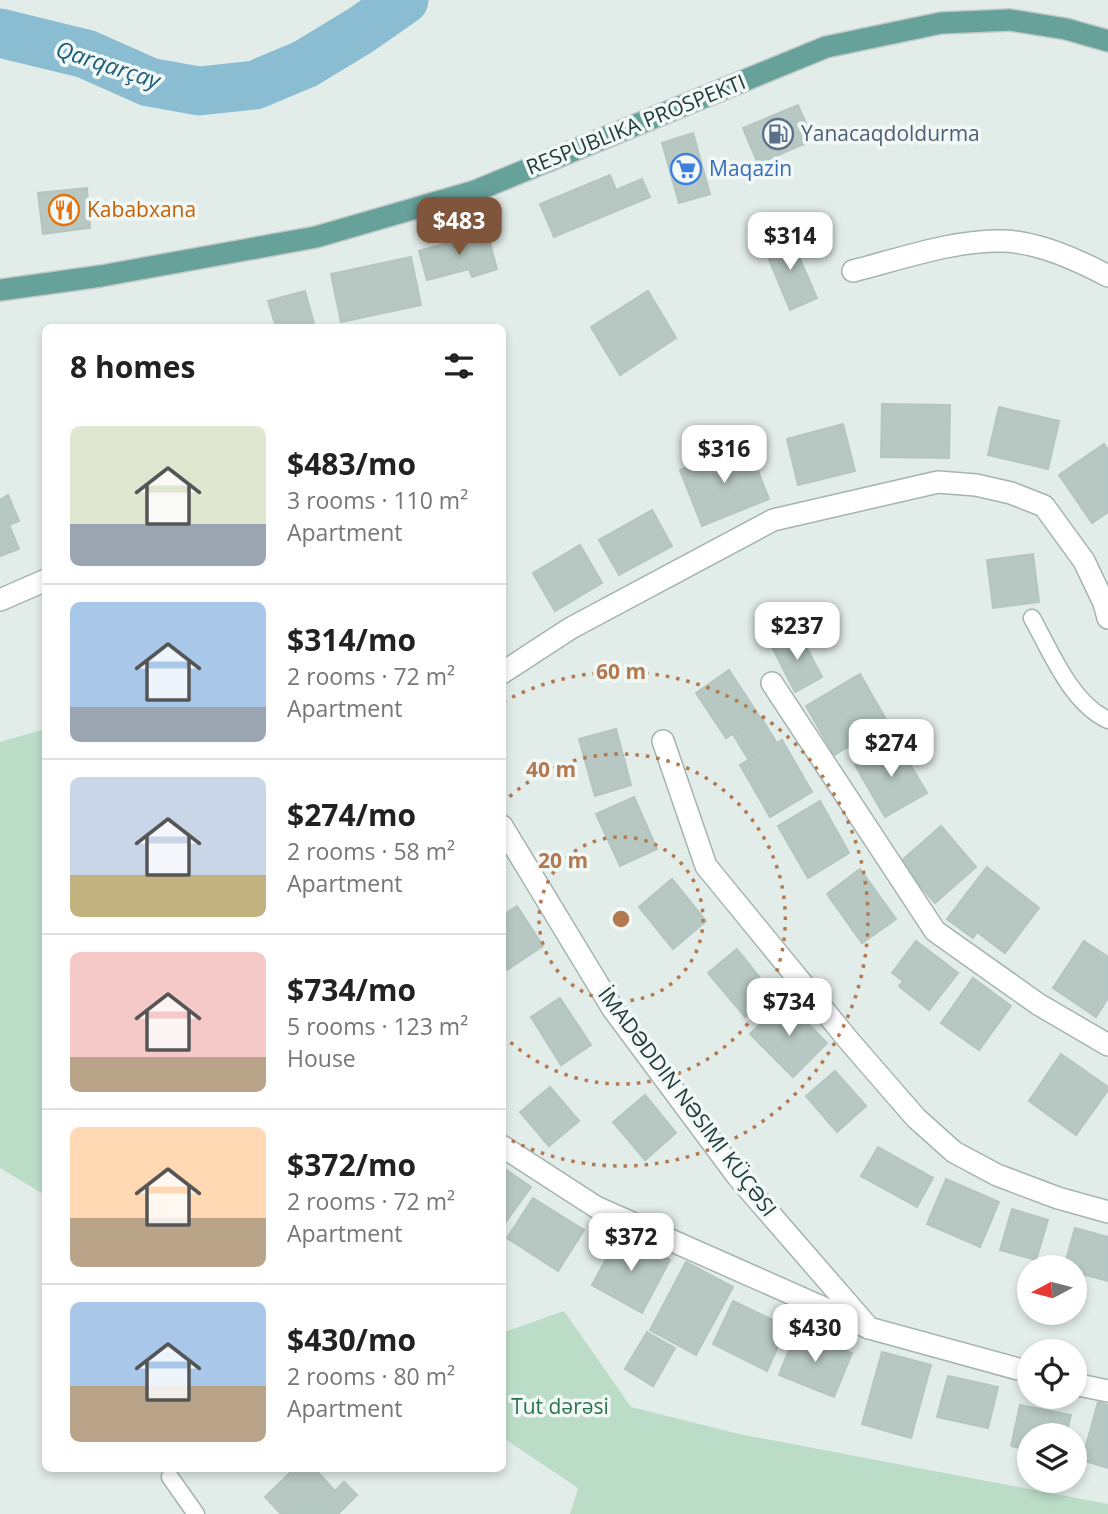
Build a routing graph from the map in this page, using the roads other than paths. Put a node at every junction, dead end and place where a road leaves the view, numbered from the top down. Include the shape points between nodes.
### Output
1 (1108, 41) edge
2 (853, 271) dead end
3 (1108, 276) edge
4 (0, 290) edge
5 (42, 582) edge
6 (0, 600) edge
7 (1032, 618) dead end
8 (1108, 618) edge
9 (506, 670) edge
10 (772, 682) dead end
11 (1108, 720) edge
12 (663, 741) dead end
13 (506, 833) edge
14 (1108, 1045) edge
15 (506, 1149) edge
16 (1108, 1212) edge
17 (869, 1328) junction
18 (1017, 1369) edge
19 (1087, 1387) edge
20 (1108, 1391) edge
21 (170, 1476) dead end
22 (196, 1514) edge

1 - 4 main road, RESPUBLIKA PROSPEKTI via 1010,20 942,23 826,47 475,191 316,237
2 - 3 street via 953,246 1002,241 1046,248
5 - 6 street
7 - 11 lane via 1076,694 1096,715
8 - 9 street via 1084,561 1044,506 976,485 938,482 772,520 571,628
10 - 14 street via 935,931 1038,1004
12 - 16 street via 706,866 916,1118 954,1153 997,1175
13 - 17 street, İMADƏDDIN NƏSIMI KÜÇƏSI via 613,1009 738,1177
15 - 17 street via 596,1207
17 - 18 street
19 - 20 street
21 - 22 lane

